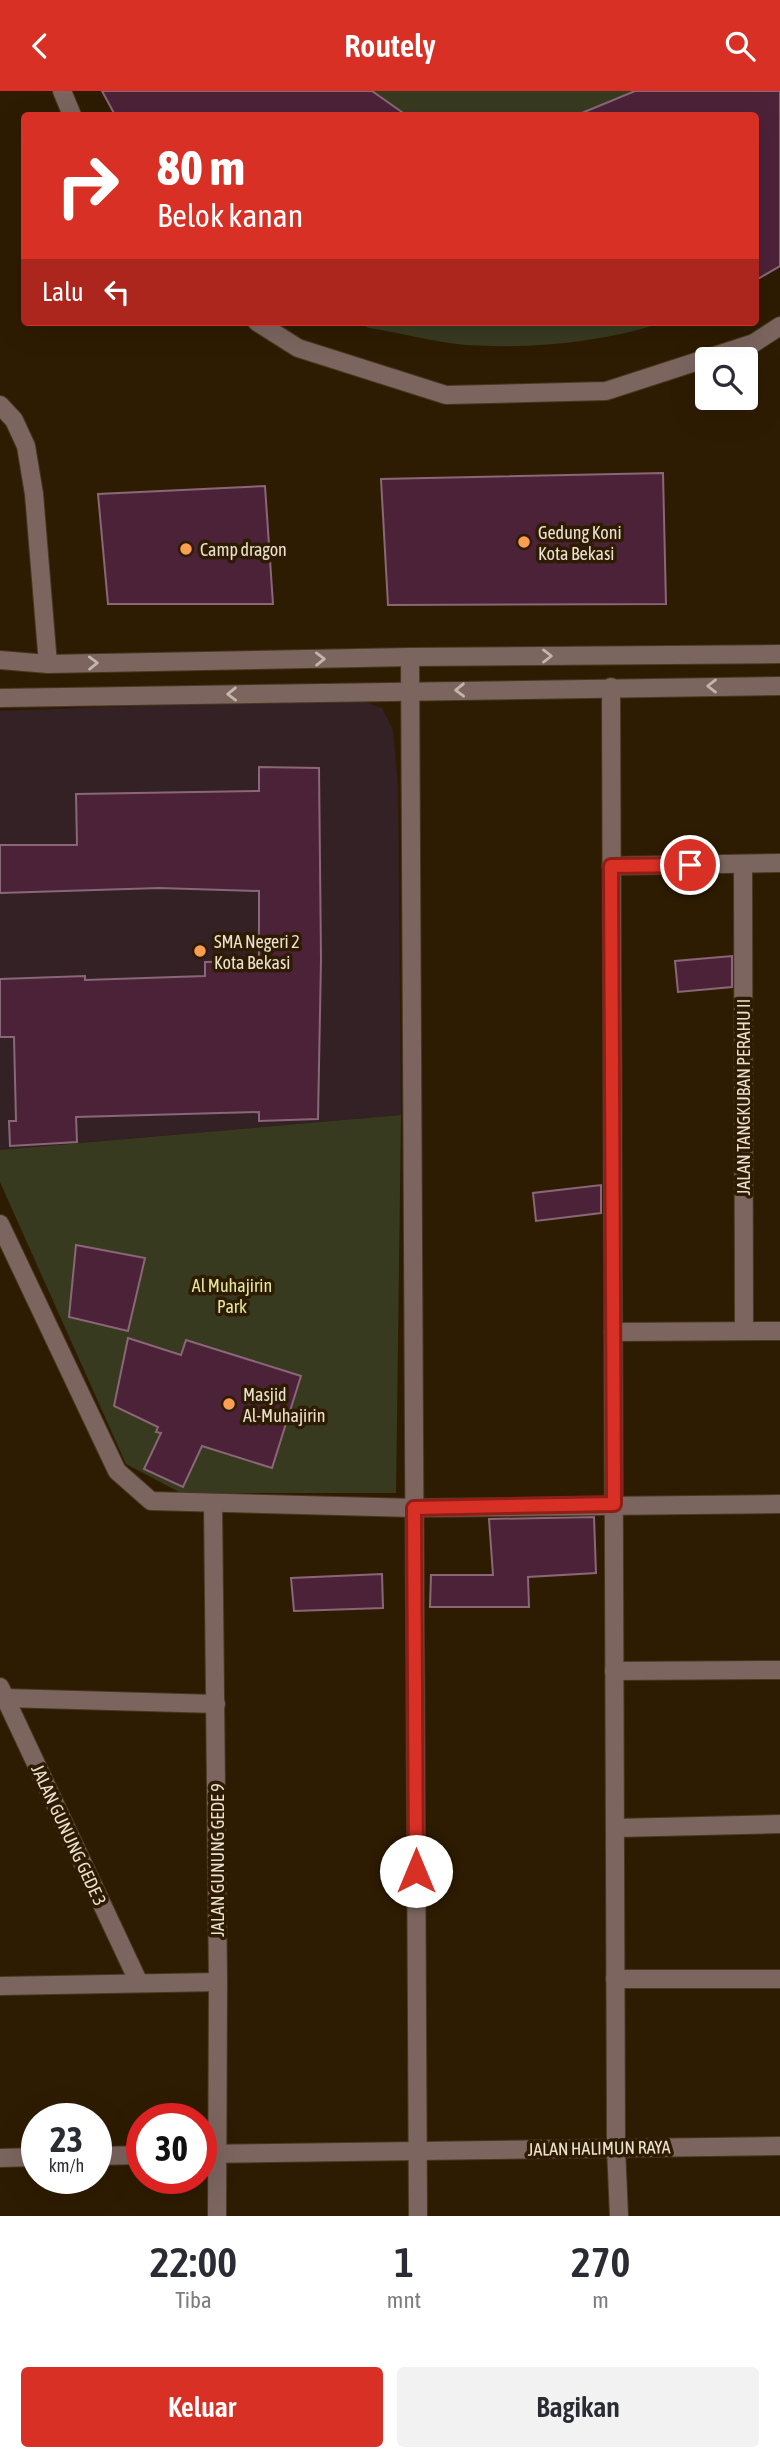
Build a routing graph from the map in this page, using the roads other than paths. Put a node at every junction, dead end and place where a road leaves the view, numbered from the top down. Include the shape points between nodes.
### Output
1 (62, 91) edge
2 (71, 112) edge
3 (263, 326) edge
4 (780, 326) edge
5 (0, 405) edge
6 (780, 654) edge
7 (410, 657) junction
8 (0, 660) edge
9 (48, 664) junction
10 (780, 686) edge
11 (410, 690) junction
12 (611, 694) junction
13 (0, 698) edge
14 (780, 863) edge
15 (743, 864) junction
16 (611, 866) junction
17 (0, 1224) edge
18 (744, 1331) junction
19 (780, 1331) edge
20 (614, 1332) junction
21 (213, 1503) junction
22 (614, 1504) junction
23 (780, 1504) edge
24 (414, 1508) junction
25 (780, 1670) edge
26 (614, 1671) junction
27 (2, 1695) edge
28 (216, 1704) junction
29 (780, 1824) edge
30 (616, 1828) junction
31 (615, 1979) junction
32 (780, 1979) edge
33 (218, 1982) junction
34 (139, 1983) junction
35 (0, 1986) edge
36 (212, 2103) edge
37 (780, 2146) edge
38 (616, 2148) junction
39 (418, 2150) junction
40 (217, 2154) edge
41 (21, 2157) edge
42 (0, 2158) edge
43 (214, 2194) edge
44 (217, 2216) edge
45 (418, 2216) edge
46 (619, 2216) edge

1 - 2 street
3 - 4 street via 298,348 446,395 606,391 754,343
5 - 9 street via 14,420 26,446
7 -> 6 street
9 -> 7 street
7 - 11 street
8 - 9 street
10 -> 12 street
12 -> 11 street
11 -> 13 street
11 - 24 street
12 - 16 street
14 - 15 street
15 - 16 street
15 - 18 street, JALAN TANGKUBAN PERAHU II
16 - 20 street
17 - 21 street via 117,1471 151,1501
18 - 19 street
18 - 20 street
20 - 22 street
21 - 24 street
21 - 28 street, JALAN GUNUNG GEDE 9
22 - 23 street
22 - 24 street
22 - 26 street
24 - 39 street
25 - 26 street
26 - 30 street
27 - 28 street
27 - 34 street, JALAN GUNUNG GEDE 3
28 - 33 street, JALAN GUNUNG GEDE 9
29 - 30 street
30 - 31 street
31 - 32 street
31 - 38 street
33 - 34 street
33 - 36 street, JALAN GUNUNG GEDE 9
34 - 35 street
37 - 38 street, JALAN HALIMUN RAYA
38 - 39 street, JALAN HALIMUN RAYA
38 - 46 street
39 - 40 street, JALAN HALIMUN RAYA
39 - 45 street
41 - 42 street
43 - 44 street, JALAN GUNUNG GEDE 9

